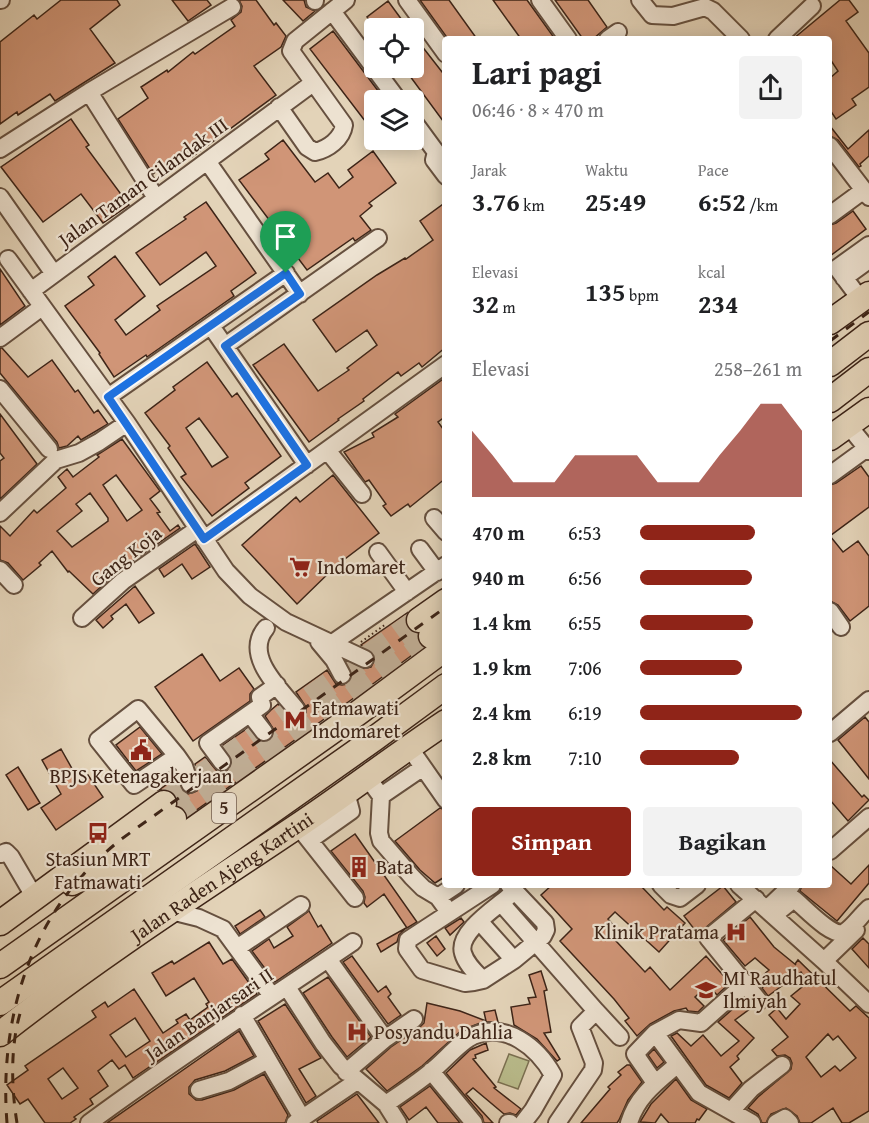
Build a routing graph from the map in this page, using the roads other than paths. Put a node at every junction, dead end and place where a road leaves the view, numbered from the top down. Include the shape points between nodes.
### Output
1 (346, 0) edge
2 (407, 0) edge
3 (540, 0) edge
4 (640, 0) edge
5 (812, 6) dead end
6 (232, 7) dead end
7 (332, 11) junction
8 (566, 36) edge
9 (738, 36) edge
10 (780, 36) edge
11 (442, 48) edge
12 (312, 83) junction
13 (391, 90) edge
14 (89, 92) junction
15 (279, 107) junction
16 (424, 136) edge
17 (0, 149) edge
18 (832, 149) edge
19 (207, 161) junction
20 (442, 171) edge
21 (866, 193) edge
22 (0, 197) edge
23 (156, 198) junction
24 (832, 214) edge
25 (378, 238) dead end
26 (32, 243) junction
27 (869, 245) edge
28 (869, 260) edge
29 (4, 261) edge
30 (286, 273) junction
31 (54, 274) junction
32 (844, 278) junction
33 (31, 291) junction
34 (300, 294) junction
35 (865, 297) edge
36 (42, 307) junction
37 (832, 316) edge
38 (211, 326) junction
39 (869, 334) edge
40 (0, 338) edge
41 (225, 346) junction
42 (832, 349) edge
43 (832, 362) edge
44 (442, 367) edge
45 (869, 370) edge
46 (0, 389) edge
47 (835, 396) edge
48 (108, 397) junction
49 (869, 410) edge
50 (127, 423) junction
51 (839, 432) edge
52 (49, 449) dead end
53 (868, 449) edge
54 (327, 450) junction
55 (307, 465) junction
56 (832, 474) edge
57 (362, 495) dead end
58 (0, 513) edge
59 (435, 518) dead end
60 (442, 527) edge
61 (200, 534) junction
62 (420, 549) dead end
63 (378, 552) dead end
64 (441, 568) edge
65 (0, 570) edge
66 (14, 585) dead end
67 (407, 592) junction
68 (832, 614) edge
69 (442, 615) edge
70 (82, 618) dead end
71 (841, 627) dead end
72 (266, 628) dead end
73 (437, 633) edge
74 (313, 637) junction
75 (331, 644) junction
76 (360, 653) road end
77 (342, 675) dead end
78 (277, 685) junction
79 (442, 689) edge
80 (869, 700) edge
81 (442, 707) edge
82 (296, 709) dead end
83 (250, 714) junction
84 (442, 725) edge
85 (832, 731) edge
86 (264, 732) dead end
87 (409, 747) junction
88 (177, 756) junction
89 (222, 762) dead end
90 (422, 768) junction
91 (362, 786) junction
92 (442, 795) edge
93 (172, 797) junction
94 (869, 817) edge
95 (304, 833) junction
96 (832, 849) edge
97 (131, 852) junction
98 (1, 854) edge
99 (452, 888) edge
100 (487, 888) edge
101 (514, 888) edge
102 (516, 888) edge
103 (664, 888) edge
104 (693, 888) edge
105 (742, 888) edge
106 (788, 888) edge
107 (38, 896) junction
108 (438, 897) junction
109 (355, 898) dead end
110 (501, 903) junction
111 (301, 905) dead end
112 (177, 906) junction
113 (765, 908) junction
114 (869, 908) edge
115 (442, 917) junction
116 (869, 918) edge
117 (480, 922) junction
118 (0, 923) edge
119 (831, 931) junction
120 (353, 942) dead end
121 (535, 942) junction
122 (0, 948) edge
123 (237, 948) junction
124 (818, 955) junction
125 (328, 959) junction
126 (514, 960) junction
127 (0, 966) edge
128 (483, 980) junction
129 (746, 983) junction
130 (287, 987) junction
131 (272, 996) junction
132 (759, 1001) dead end
133 (0, 1003) edge
134 (869, 1004) edge
135 (596, 1011) junction
136 (242, 1015) junction
137 (414, 1019) dead end
138 (0, 1028) edge
139 (655, 1033) junction
140 (620, 1037) dead end
141 (385, 1039) junction
142 (268, 1060) junction
143 (678, 1064) junction
144 (782, 1065) dead end
145 (431, 1071) junction
146 (352, 1076) junction
147 (655, 1083) junction
148 (199, 1090) dead end
149 (386, 1104) junction
150 (731, 1111) junction
151 (299, 1121) edge
152 (551, 1122) edge
153 (89, 1123) edge
154 (399, 1123) edge
155 (474, 1123) edge
156 (523, 1123) edge
157 (628, 1123) edge
158 (753, 1123) edge
159 (776, 1123) edge
160 (790, 1123) edge

1 - 7 street
2 - 11 street
3 - 8 street
4 - 9 street via 652,15 673,16 705,7
5 - 10 street
6 - 14 street
7 - 12 street via 292,46 291,51
7 - 13 street
12 - 15 street, Jalan Taman Cilandak III
12 - 15 street via 344,125 343,132 329,146 315,152 308,147
14 - 17 street
14 - 23 street
15 - 19 street, Jalan Taman Cilandak III
16 - 20 street via 436,152 434,160
18 - 21 street
19 - 23 street, Jalan Taman Cilandak III
19 - 30 street
21 - 24 street
22 - 26 street
23 - 31 street, Jalan Taman Cilandak III
25 - 34 street
26 - 29 street
26 - 31 street
27 - 32 street via 837,268
28 - 32 street
29 - 33 street
30 - 34 street
30 - 38 street
31 - 33 street, Jalan Taman Cilandak III
32 - 35 street
33 - 36 street
34 - 41 street
35 - 37 highway
36 - 40 street
36 - 48 street
38 - 41 street
38 - 48 street
39 - 42 highway via 857,331
39 - 43 highway
41 - 55 street
44 - 54 street, Gang Koja
45 - 47 highway
46 - 52 street
48 - 50 street
49 - 51 highway
50 - 58 street via 79,453 56,460
50 - 61 street
51 - 53 street
53 - 56 street
54 - 55 street, Gang Koja
54 - 57 street
55 - 61 street, Gang Koja
59 - 60 street
61 - 70 street, Gang Koja via 123,581
61 - 74 street via 250,596
62 - 64 street
63 - 67 street
64 - 67 street
65 - 66 street
67 - 75 street
68 - 71 street
69 - 73 highway
72 - 78 street via 261,633 260,658
73 - 127 highway, 5 via 349,720
74 - 75 street
74 - 77 street
75 - 76 street
78 - 82 street
78 - 83 street via 260,697 262,705
79 - 133 highway, 5
80 - 85 street
81 - 112 highway via 237,855
83 - 86 street
83 - 89 street via 208,743
84 - 87 highway, Jalan Raden Ajeng Kartini
87 - 90 street
87 - 91 highway, Jalan Raden Ajeng Kartini
88 - 88 street via 134,784 98,740 138,709
88 - 93 street via 183,766
90 - 91 street
90 - 92 street
91 - 95 highway, Jalan Raden Ajeng Kartini
91 - 108 street via 381,841 423,888
93 - 97 highway
93 - 107 highway
94 - 96 street
95 - 109 street
95 - 112 highway, Jalan Raden Ajeng Kartini
97 - 107 highway
97 - 122 highway via 101,881
98 - 107 street via 6,852 11,857
99 - 108 street
100 - 115 street
101 - 110 street
102 - 121 street via 545,923 543,936
103 - 104 street via 680,898
105 - 113 street
106 - 113 street
107 - 118 highway
108 - 115 street
110 - 117 street
110 - 121 street
111 - 123 street
112 - 123 street via 223,929
112 - 138 highway, Jalan Raden Ajeng Kartini
113 - 119 street via 795,899
113 - 124 street
113 - 129 street via 708,938
114 - 119 street via 844,932
115 - 128 street via 408,940 407,949 422,970 465,983
116 - 124 street
117 - 126 street
117 - 128 street via 462,942 462,952
119 - 124 street
120 - 125 street, Jalan Banjarsari II
121 - 126 street
121 - 135 street
123 - 131 street
124 - 134 street
125 - 130 street, Jalan Banjarsari II
125 - 141 street
126 - 128 street
129 - 132 street
129 - 139 street via 701,1023 679,1020
130 - 131 street, Jalan Banjarsari II
130 - 146 street via 323,1043
131 - 136 street, Jalan Banjarsari II
135 - 140 street
135 - 152 street via 580,1027 593,1070
136 - 142 street
136 - 153 street, Jalan Banjarsari II
137 - 141 street
139 - 143 street
139 - 147 street via 635,1054
141 - 146 street
142 - 148 street via 229,1081
142 - 151 street
143 - 147 street
143 - 150 street via 699,1093
144 - 150 street
145 - 149 street
145 - 155 street
145 - 156 street via 472,1036 498,1033 529,1045 553,1075
146 - 149 street
146 - 151 street
147 - 157 street via 633,1108
149 - 154 street
150 - 158 street
159 - 160 street via 785,1118

